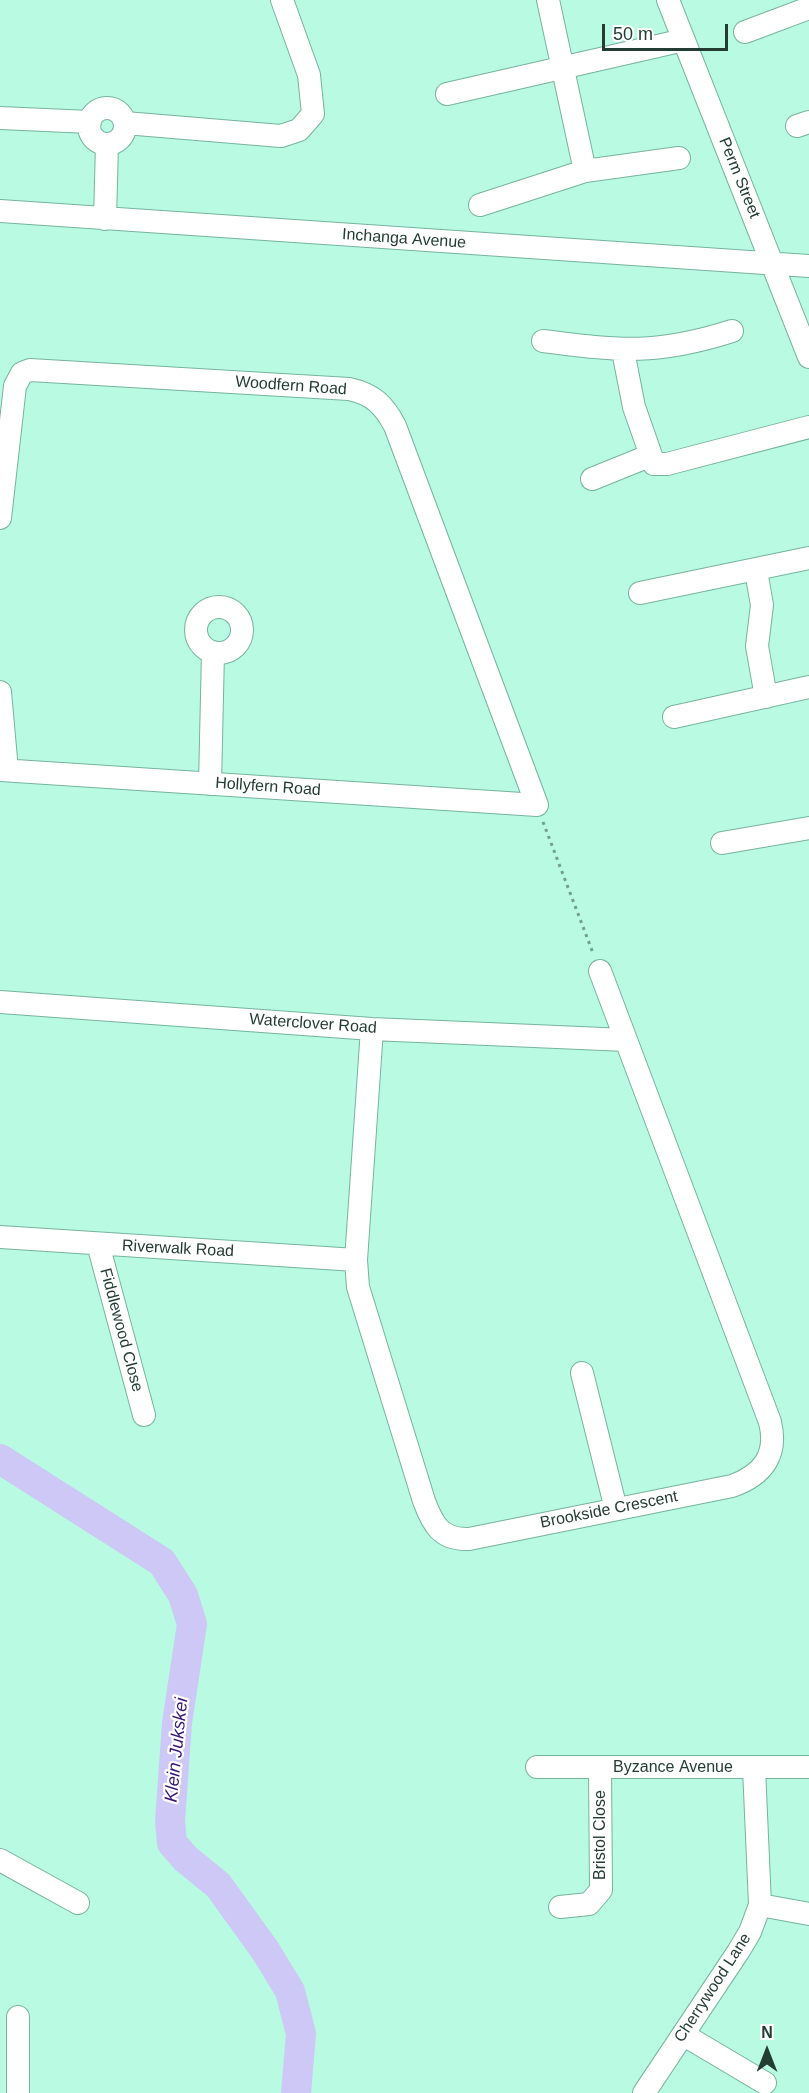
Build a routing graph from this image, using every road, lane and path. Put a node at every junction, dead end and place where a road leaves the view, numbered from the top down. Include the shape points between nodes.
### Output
1 (282, 0) edge
2 (548, 0) edge
3 (668, 0) edge
4 (809, 8) edge
5 (745, 32) dead end
6 (684, 40) junction
7 (564, 68) junction
8 (447, 94) dead end
9 (0, 118) edge
10 (90, 122) junction
11 (125, 123) junction
12 (107, 144) junction
13 (679, 159) dead end
14 (585, 171) junction
15 (480, 204) dead end
16 (0, 211) edge
17 (105, 219) junction
18 (773, 265) junction
19 (809, 266) edge
20 (732, 331) dead end
21 (543, 341) dead end
22 (622, 351) junction
23 (809, 357) edge
24 (809, 427) edge
25 (649, 456) junction
26 (592, 479) dead end
27 (0, 518) edge
28 (809, 558) edge
29 (756, 571) junction
30 (640, 593) dead end
31 (213, 652) dead end
32 (809, 687) edge
33 (0, 692) edge
34 (766, 697) junction
35 (675, 717) dead end
36 (4, 770) edge
37 (210, 784) junction
38 (537, 805) junction
39 (809, 828) edge
40 (722, 843) dead end
41 (600, 971) joint
42 (0, 1002) edge
43 (372, 1029) junction
44 (626, 1040) junction
45 (0, 1237) edge
46 (98, 1244) junction
47 (357, 1260) junction
48 (582, 1373) dead end
49 (144, 1415) dead end
50 (616, 1509) junction
51 (537, 1767) dead end
52 (809, 1767) edge
53 (600, 1768) junction
54 (754, 1768) junction
55 (0, 1860) edge
56 (78, 1904) dead end
57 (760, 1905) junction
58 (560, 1906) dead end
59 (809, 1914) edge
60 (18, 2018) dead end
61 (684, 2035) junction
62 (765, 2083) dead end
63 (18, 2093) edge
64 (644, 2093) edge

1 - 11 street via 312,86 313,114 299,130 281,136
2 - 7 street
3 - 6 street, Perm Street
4 - 5 street
6 - 7 street
6 - 18 street, Perm Street
7 - 8 street
7 - 14 street
9 - 10 street
10 - 11 street via 104,108 118,111
10 - 12 street via 91,134
11 - 12 street via 119,140
12 - 17 street
13 - 14 street
14 - 15 street
16 - 17 street, Inchanga Avenue
17 - 18 street, Inchanga Avenue
18 - 19 street, Inchanga Avenue
18 - 23 street, Perm Street
20 - 22 street via 676,347
21 - 22 street
22 - 25 street
24 - 25 street via 667,464 654,464
25 - 26 street
27 - 38 street, Woodfern Road via 15,386 22,374 30,370 349,389 372,396 387,411 394,426
28 - 29 street
29 - 30 street
29 - 34 street via 762,605 758,658
31 - 37 street
32 - 34 street
33 - 36 street
34 - 35 street
36 - 37 street, Hollyfern Road
37 - 38 street, Hollyfern Road
38 - 41 path
39 - 40 street
41 - 44 street, Brookside Crescent
42 - 43 street, Waterclover Road
43 - 44 street, Waterclover Road
43 - 47 street, Brookside Crescent
44 - 50 street, Brookside Crescent via 762,1395 774,1439 764,1466 744,1482
45 - 46 street, Riverwalk Road
46 - 47 street, Riverwalk Road
46 - 49 street, Fiddlewood Close
47 - 50 street, Brookside Crescent via 361,1300 424,1501 438,1530 452,1538 469,1539
48 - 50 street
51 - 53 street, Byzance Avenue
52 - 54 street, Byzance Avenue
53 - 54 street, Byzance Avenue
53 - 58 street, Bristol Close via 601,1890 589,1904
54 - 57 street, Cherrywood Lane
55 - 56 street
57 - 59 street
57 - 61 street, Cherrywood Lane via 750,1932
60 - 63 street
61 - 62 street
61 - 64 street, Cherrywood Lane

